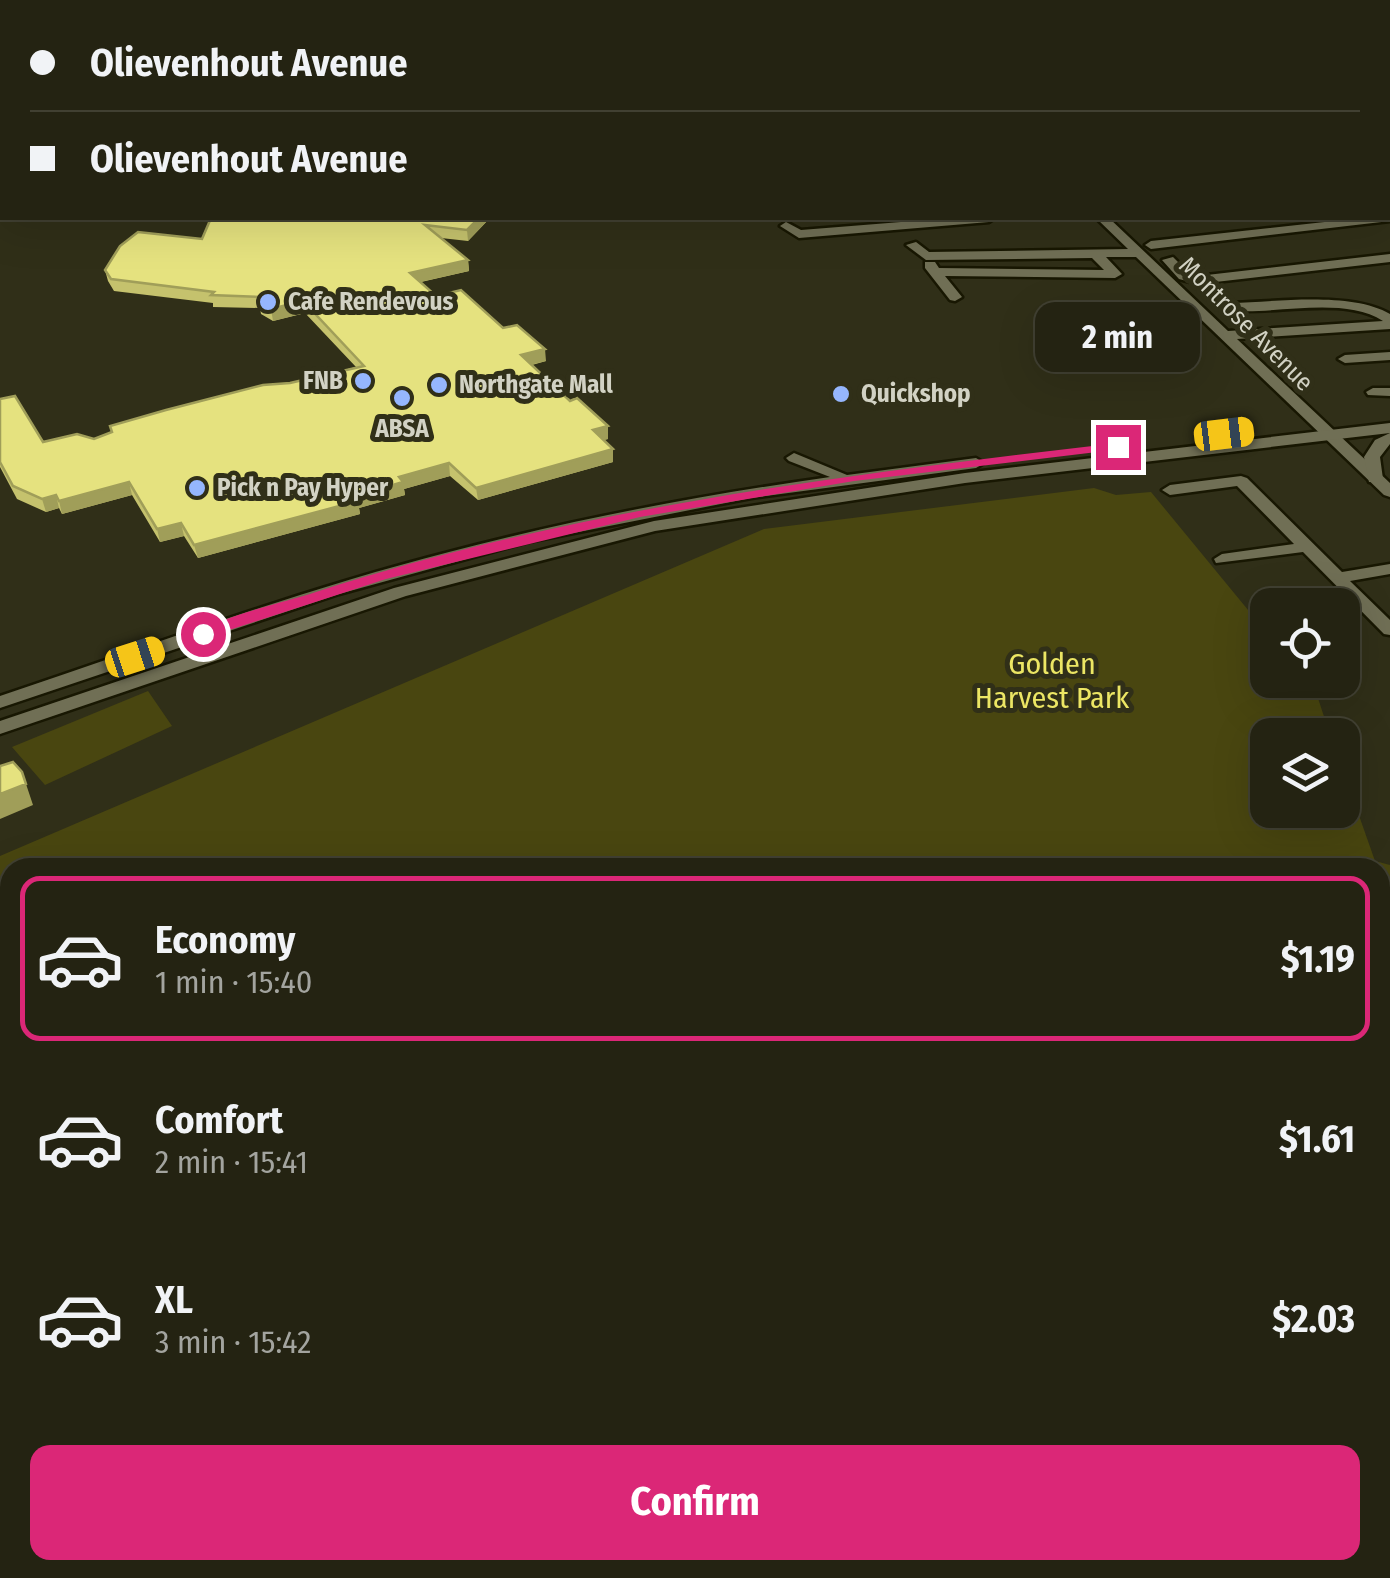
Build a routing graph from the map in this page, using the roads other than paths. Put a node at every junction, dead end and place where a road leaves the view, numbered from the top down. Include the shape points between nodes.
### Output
1 (820, 220) edge
2 (885, 220) edge
3 (957, 220) edge
4 (1105, 220) edge
5 (1124, 220) edge
6 (1373, 220) edge
7 (786, 226) dead end
8 (902, 226) junction
9 (846, 231) junction
10 (1146, 249) junction
11 (1097, 255) junction
12 (1390, 258) edge
13 (936, 272) junction
14 (955, 298) dead end
15 (1231, 307) dead end
16 (1389, 326) edge
17 (1226, 336) junction
18 (1390, 356) edge
19 (1344, 358) dead end
20 (1373, 392) dead end
21 (1390, 392) edge
22 (1390, 415) edge
23 (1390, 428) edge
24 (1320, 429) junction
25 (1390, 438) edge
26 (794, 458) dead end
27 (776, 475) dead end
28 (854, 477) junction
29 (1375, 479) junction
30 (1170, 490) dead end
31 (754, 492) junction
32 (1390, 492) edge
33 (1305, 547) junction
34 (1222, 559) dead end
35 (1390, 569) edge
36 (1336, 578) junction
37 (1390, 630) edge
38 (0, 702) edge
39 (0, 728) edge

1 - 9 street
2 - 8 street
3 - 8 street
4 - 10 street, Montrose Avenue
5 - 10 street
6 - 10 street
7 - 9 street via 799,234
8 - 9 street
10 - 11 street
10 - 12 street via 1198,280
10 - 17 street, Montrose Avenue
11 - 13 street via 1115,274
11 - 13 street via 917,250
13 - 14 street
15 - 16 street via 1355,308 1379,311
16 - 17 street
17 - 24 street, Montrose Avenue
18 - 19 street
20 - 21 street
22 - 24 street
23 - 24 street
24 - 28 street
24 - 29 street, Montrose Avenue
24 - 39 street via 654,526 400,592
25 - 29 street via 1372,457
26 - 28 street
27 - 31 street
28 - 31 street
29 - 32 street, Montrose Avenue
30 - 33 street via 1241,480
31 - 38 street via 382,576
33 - 34 street
33 - 36 street
35 - 36 street
36 - 37 street

